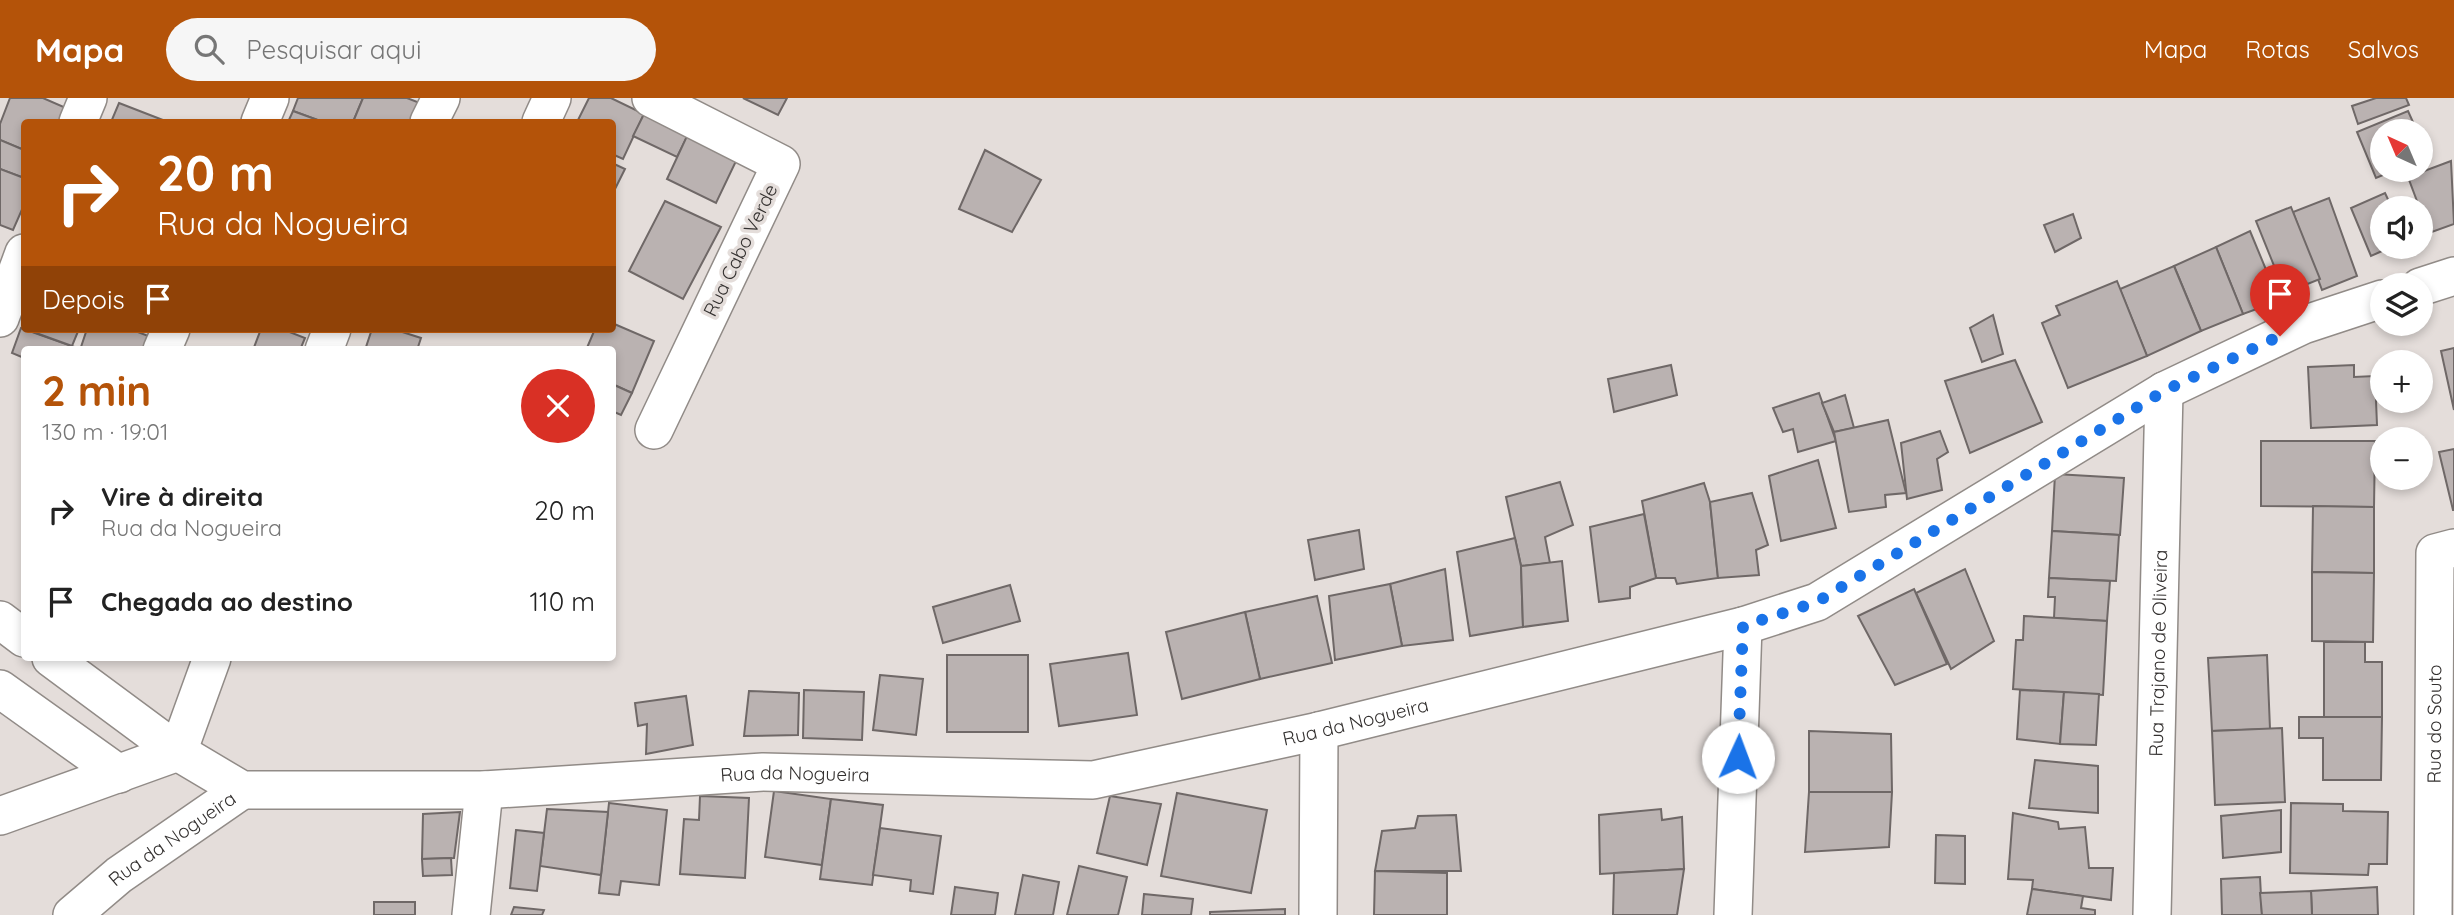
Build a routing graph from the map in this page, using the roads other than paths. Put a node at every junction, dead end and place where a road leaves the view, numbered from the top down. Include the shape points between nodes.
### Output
1 (88, 98) edge
2 (270, 98) edge
3 (441, 98) edge
4 (552, 98) edge
5 (651, 98) edge
6 (79, 119) edge
7 (261, 119) edge
8 (430, 119) edge
9 (542, 119) edge
10 (21, 261) edge
11 (2454, 276) edge
12 (2433, 283) edge
13 (2370, 303) edge
14 (0, 318) edge
15 (2164, 391) junction
16 (654, 430) dead end
17 (2454, 548) edge
18 (0, 620) edge
19 (1743, 626) junction
20 (21, 636) edge
21 (55, 661) edge
22 (211, 661) edge
23 (0, 689) edge
24 (1319, 731) junction
25 (178, 752) junction
26 (119, 774) junction
27 (242, 790) junction
28 (484, 790) junction
29 (0, 816) edge
30 (72, 915) edge
31 (471, 915) edge
32 (1318, 915) edge
33 (1733, 915) edge
34 (2152, 915) edge
35 (2433, 915) edge

1 - 6 street
2 - 7 street
3 - 8 street
4 - 9 street
5 - 16 street, Rua Cabo Verde via 781,164
10 - 14 street
11 - 12 street
13 - 15 street, Rua da Nogueira via 2303,325
15 - 19 street, Rua da Nogueira via 1817,602
15 - 34 street, Rua Trajano de Oliveira
17 - 35 street, Rua do Souto via 2435,554
18 - 20 street
19 - 24 street, Rua da Nogueira
19 - 33 street
21 - 25 street, Rua da Nogueira
22 - 25 street
23 - 26 street
24 - 28 street, Rua da Nogueira via 1093,780 763,772
24 - 32 street
25 - 26 street
25 - 27 street, Rua da Nogueira
26 - 29 street
27 - 28 street, Rua da Nogueira
27 - 30 street, Rua da Nogueira via 119,875
28 - 31 street

